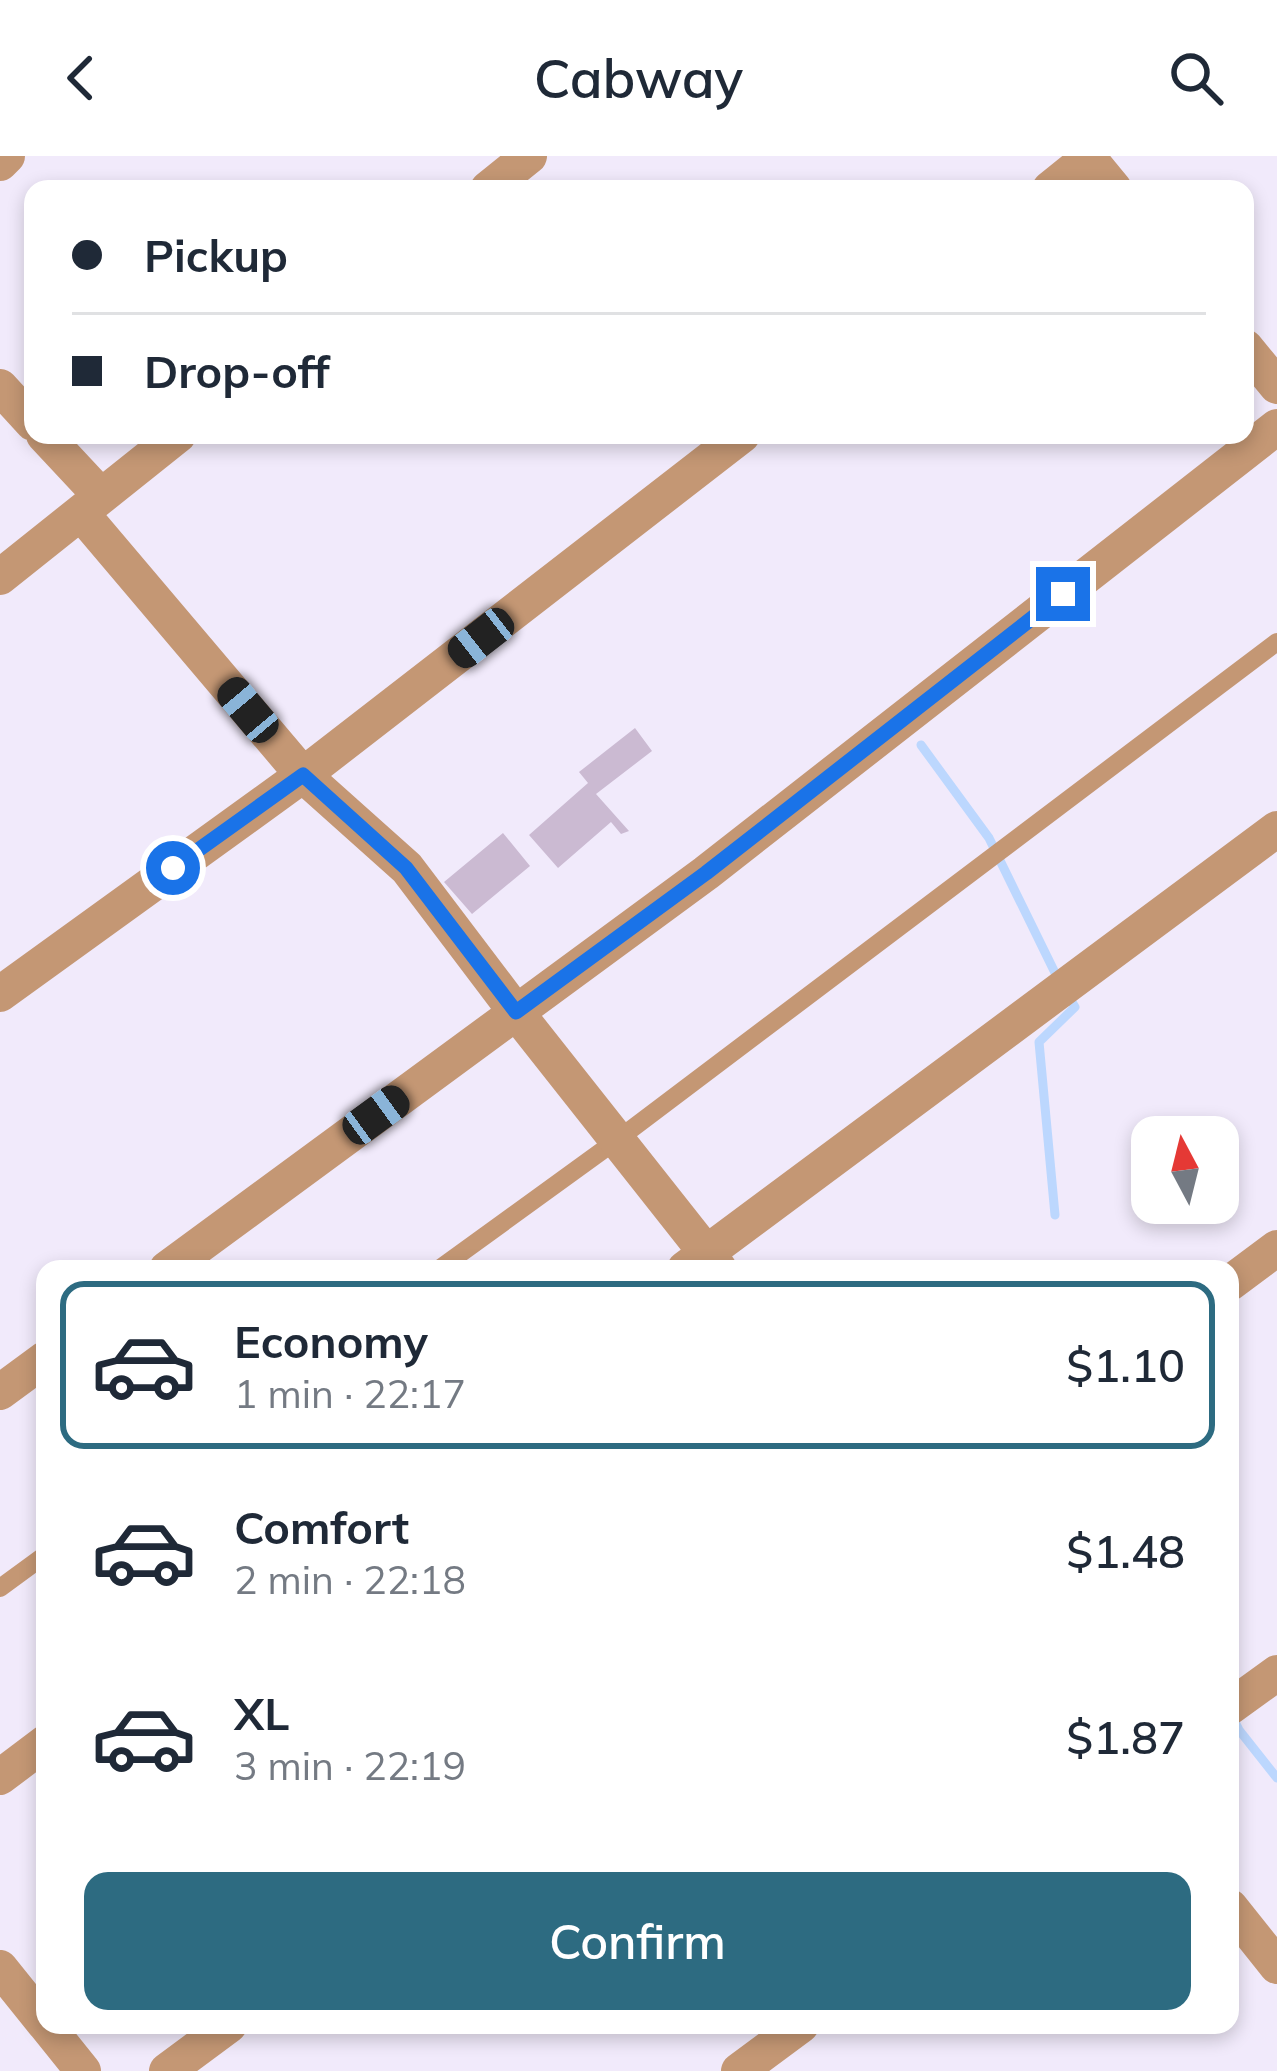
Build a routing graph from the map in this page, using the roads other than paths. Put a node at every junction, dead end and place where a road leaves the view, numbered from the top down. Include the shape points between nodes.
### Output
1 (7, 156) edge
2 (529, 156) edge
3 (1089, 157) edge
4 (0, 163) edge
5 (499, 180) edge
6 (1061, 180) edge
7 (1254, 358) edge
8 (1277, 386) edge
9 (0, 387) edge
10 (24, 413) edge
11 (1277, 427) edge
12 (50, 444) edge
13 (167, 444) edge
14 (730, 444) edge
15 (91, 505) junction
16 (0, 577) edge
17 (1277, 642) edge
18 (303, 775) junction
19 (1277, 830) edge
20 (0, 994) edge
21 (516, 1012) junction
22 (617, 1139) junction
23 (1277, 1248) edge
24 (179, 1260) edge
25 (451, 1260) edge
26 (701, 1260) edge
27 (709, 1260) edge
28 (1239, 1275) edge
29 (36, 1365) edge
30 (0, 1392) edge
31 (36, 1562) edge
32 (0, 1588) edge
33 (1277, 1672) edge
34 (1239, 1700) edge
35 (36, 1750) edge
36 (0, 1777) edge
37 (1239, 1918) edge
38 (1277, 1966) edge
39 (0, 1968) edge
40 (36, 2014) edge
41 (52, 2034) edge
42 (217, 2034) edge
43 (789, 2034) edge
44 (83, 2071) edge
45 (167, 2071) edge
46 (739, 2071) edge

1 - 4 street
2 - 5 street
3 - 6 street
7 - 8 street
9 - 10 street
11 - 21 street
12 - 15 street
13 - 15 street
14 - 18 street
15 - 16 street
15 - 18 street
17 - 22 lane
18 - 20 street
18 - 21 street via 406,868
19 - 27 street
21 - 22 street
21 - 24 street
22 - 25 lane
22 - 26 street
23 - 28 street
29 - 30 street
31 - 32 lane
33 - 34 street
35 - 36 street
37 - 38 street
39 - 40 street
41 - 44 street
42 - 45 street
43 - 46 street

